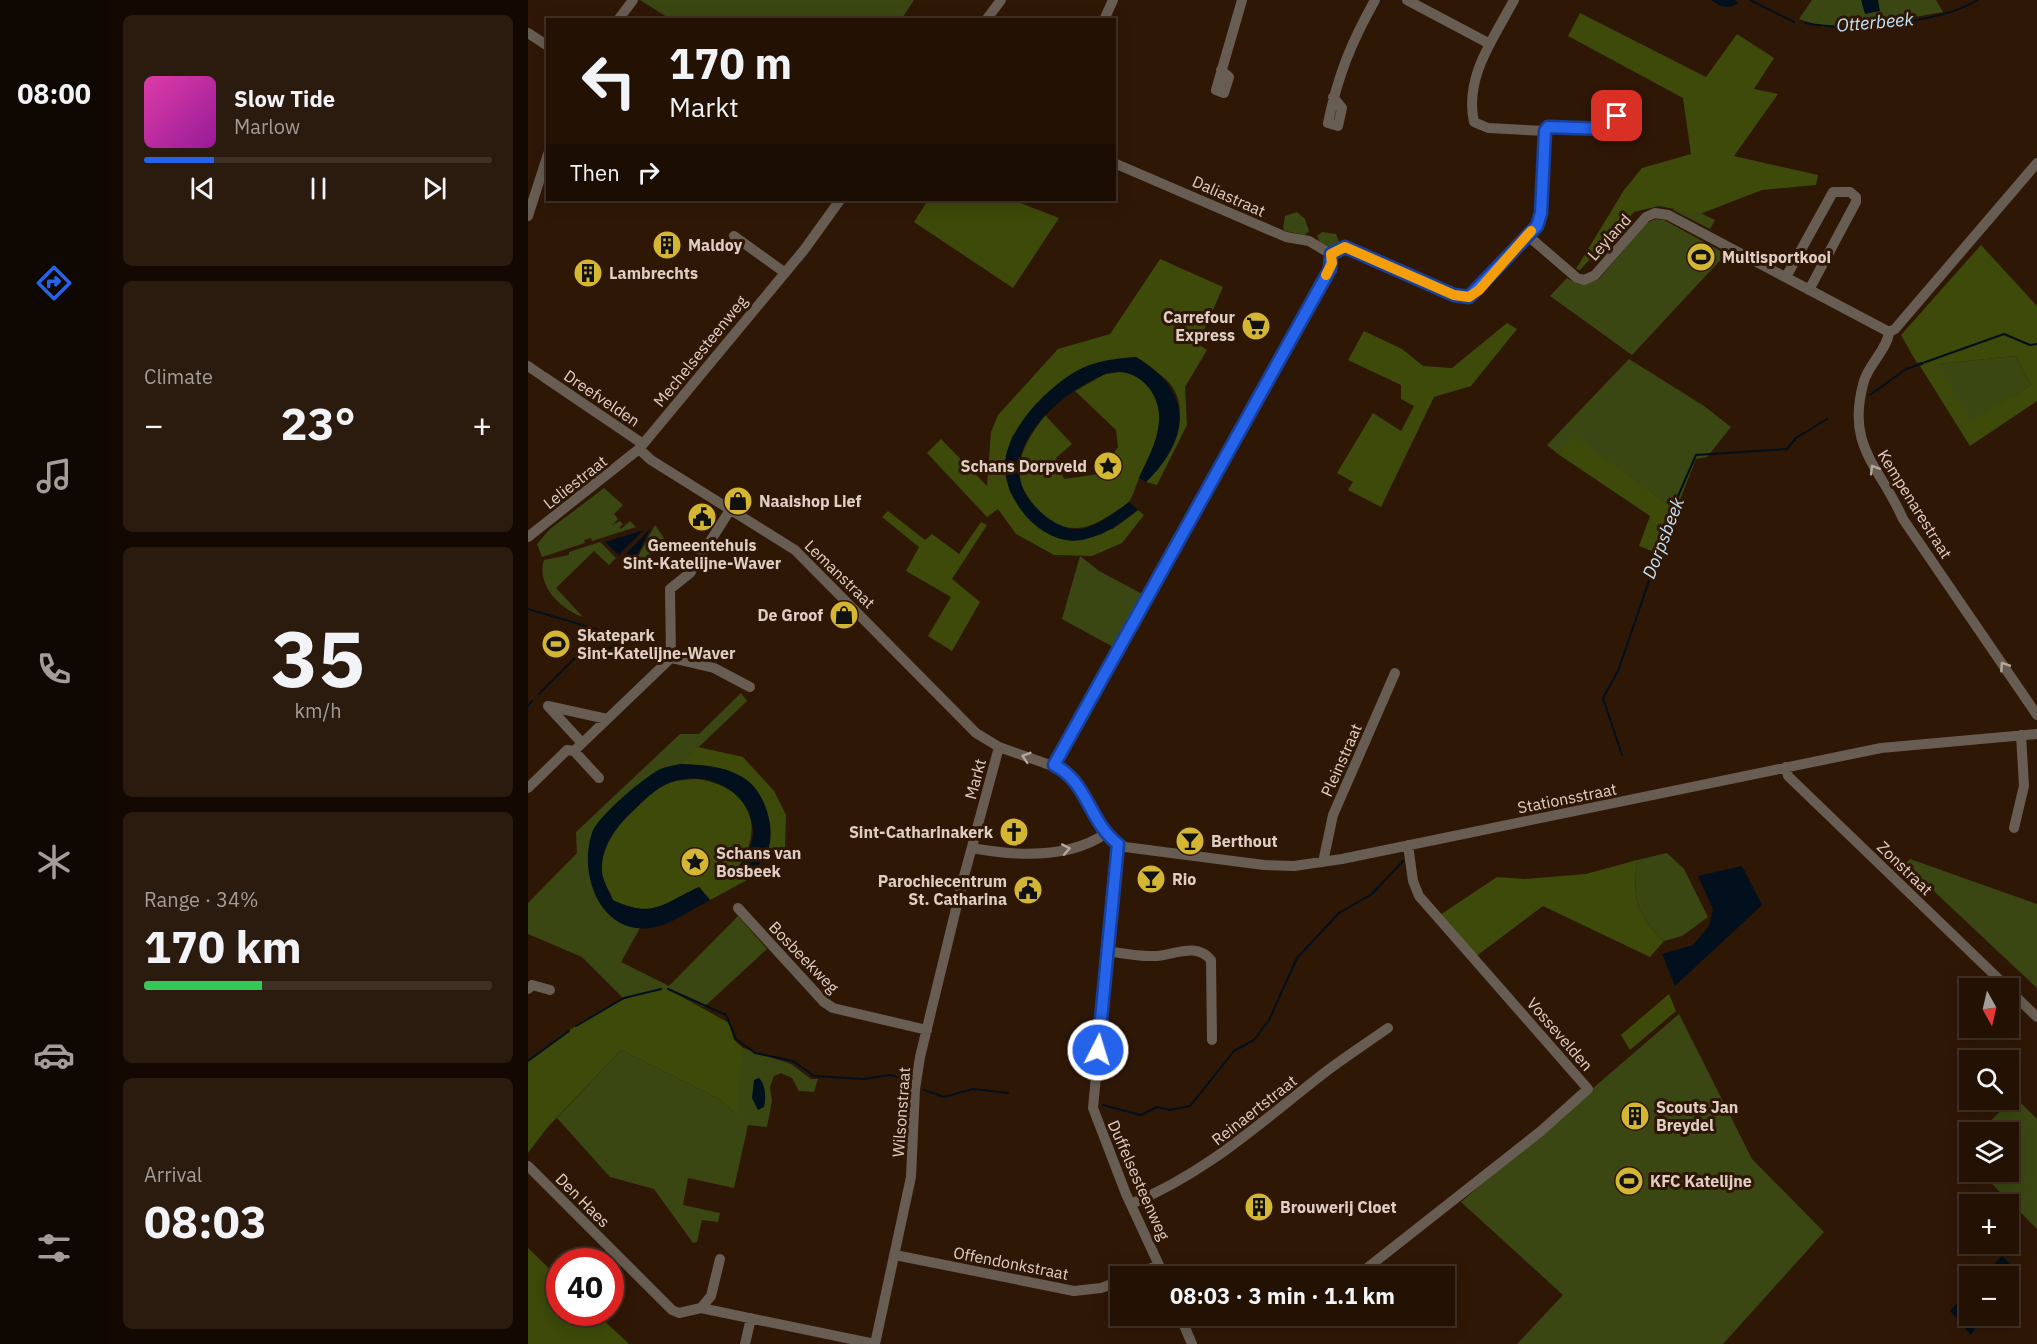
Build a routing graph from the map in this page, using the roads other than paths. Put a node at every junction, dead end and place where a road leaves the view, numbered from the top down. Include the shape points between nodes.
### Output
1 (633, 0) edge
2 (1001, 0) edge
3 (1113, 0) edge
4 (1242, 0) edge
5 (1375, 0) edge
6 (1407, 0) edge
7 (1514, 0) edge
8 (620, 18) edge
9 (991, 18) edge
10 (1105, 18) edge
11 (528, 33) edge
12 (1490, 44) junction
13 (546, 45) edge
14 (1221, 70) dead end
15 (1334, 97) dead end
16 (1607, 129) dead end
17 (1545, 131) junction
18 (546, 160) edge
19 (1116, 164) edge
20 (2037, 164) edge
21 (839, 201) edge
22 (528, 216) edge
23 (1527, 235) junction
24 (734, 236) dead end
25 (1331, 254) junction
26 (784, 272) junction
27 (1786, 277) junction
28 (1809, 290) junction
29 (1889, 332) junction
30 (528, 366) edge
31 (641, 447) junction
32 (730, 510) junction
33 (528, 537) edge
34 (671, 658) junction
35 (1395, 673) dead end
36 (750, 687) dead end
37 (2037, 715) edge
38 (607, 719) junction
39 (2037, 734) edge
40 (2021, 735) junction
41 (578, 747) junction
42 (999, 747) junction
43 (1054, 765) junction
44 (1786, 767) junction
45 (599, 778) dead end
46 (528, 788) edge
47 (2014, 828) dead end
48 (1105, 834) junction
49 (1118, 844) junction
50 (1408, 845) junction
51 (972, 848) junction
52 (1323, 862) junction
53 (738, 908) dead end
54 (1106, 951) junction
55 (1997, 978) edge
56 (528, 989) edge
57 (550, 990) dead end
58 (2019, 1000) edge
59 (2037, 1017) edge
60 (1388, 1028) dead end
61 (927, 1030) junction
62 (1212, 1040) dead end
63 (528, 1166) edge
64 (1131, 1204) junction
65 (895, 1255) junction
66 (720, 1259) dead end
67 (1159, 1265) edge
68 (1370, 1266) edge
69 (1110, 1285) edge
70 (701, 1308) junction
71 (751, 1318) junction
72 (1184, 1326) edge
73 (745, 1344) edge
74 (875, 1344) edge
75 (1191, 1344) edge

1 - 8 street
2 - 9 street
3 - 10 street
4 - 14 street
5 - 15 street via 1350,45
6 - 12 street
7 - 12 street
11 - 13 street
12 - 17 street via 1477,71 1474,122 1488,128
16 - 17 street via 1548,127
17 - 23 street via 1541,213 1537,226
18 - 22 street
19 - 25 street, Daliastraat via 1286,237 1309,241
20 - 29 street, Kempenarestraat
21 - 26 street, Mechelsesteenweg
23 - 25 street via 1479,290 1461,298 1345,247
23 - 27 street, Leyland via 1576,278 1584,280 1595,275 1647,218 1662,214
24 - 26 street
25 - 43 street via 1330,269 1279,365
26 - 31 street, Mechelsesteenweg
27 - 28 street, Leyland
27 - 28 street via 1833,192 1850,192 1856,202
28 - 29 street, Leyland
37 -> 29 street, Kempenarestraat via 1903,519 1863,448 1859,428 1861,392 1872,361
30 - 31 street, Dreefvelden
31 - 32 street, Lemanstraat
31 - 33 street, Leliestraat
32 - 34 street via 690,573 670,589
32 - 42 street, Lemanstraat via 775,536 809,562 965,723
34 - 36 street via 714,668
34 - 38 street
35 - 52 street, Pleinstraat via 1333,814
38 - 41 street
38 - 41 street via 548,706
39 - 40 street, Stationsstraat
40 - 44 street, Stationsstraat via 1902,745
40 - 47 street via 2024,786
41 - 45 street
41 - 46 street via 567,750
43 -> 42 street, Markt
42 - 51 street, Markt
43 - 48 street, Markt via 1078,784
44 - 50 street, Stationsstraat
44 - 55 street, Zonstraat via 1788,776
48 - 49 street, Stationsstraat
51 -> 48 street via 998,853 1066,850
49 - 52 street, Stationsstraat via 1264,866
49 - 54 street, Duffelsesteenweg
50 - 52 street, Stationsstraat
50 - 68 street, Vossevelden via 1419,896 1588,1089 1541,1131
51 - 61 street, Wilsonstraat
53 - 61 street, Bosbeekweg via 833,1008
54 - 62 street via 1155,957 1168,952 1207,954 1211,960
54 - 64 street, Duffelsesteenweg via 1093,1108
56 - 57 street via 532,985
58 - 59 street, Zonstraat
60 - 64 street, Reinaertstraat via 1205,1167
61 - 65 street, Wilsonstraat via 915,1089 911,1177
63 - 70 street, Den Haes via 672,1310 679,1313
64 - 67 street, Duffelsesteenweg
65 - 69 street, Offendonkstraat via 1074,1291
65 - 74 street, Wilsonstraat
66 - 70 street via 711,1296
70 - 71 street, Den Haes
71 - 73 street
71 - 74 street, Den Haes
72 - 75 street

